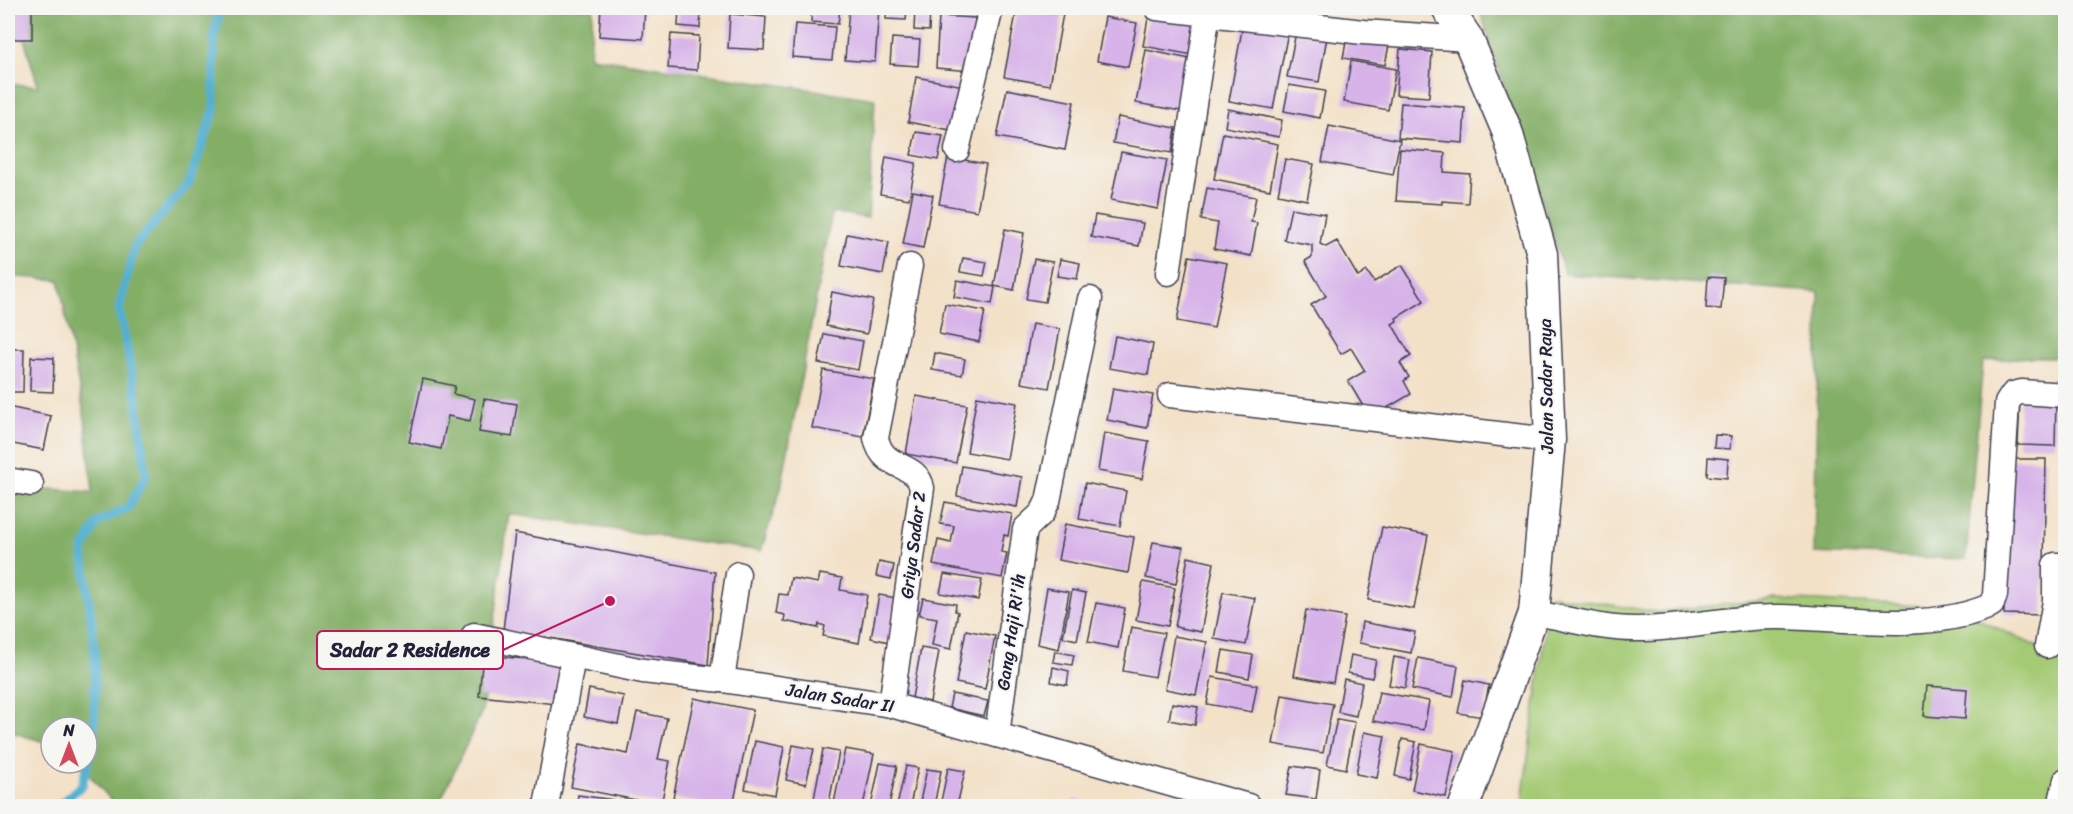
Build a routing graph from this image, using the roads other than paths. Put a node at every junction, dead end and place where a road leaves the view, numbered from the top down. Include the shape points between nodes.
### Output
1 (991, 8) edge
2 (1157, 8) edge
3 (1447, 8) edge
4 (1208, 13) junction
5 (1468, 39) junction
6 (957, 150) dead end
7 (910, 266) dead end
8 (1168, 273) dead end
9 (1090, 299) dead end
10 (1170, 395) dead end
11 (2066, 395) edge
12 (1550, 440) junction
13 (2060, 565) edge
14 (738, 574) dead end
15 (2060, 601) edge
16 (1534, 613) junction
17 (474, 635) dead end
18 (2047, 646) dead end
19 (573, 657) junction
20 (722, 680) junction
21 (891, 705) junction
22 (997, 735) junction
23 (2066, 780) edge
24 (546, 807) edge
25 (1248, 807) edge
26 (1464, 807) edge
27 (2060, 807) edge

1 - 6 street
2 - 4 street
3 - 5 street, Jalan Sadar Raya
4 - 5 street via 1363,32
4 - 8 street
5 - 12 street, Jalan Sadar Raya via 1507,131 1542,254
7 - 21 street, Griya Sadar 2 via 876,438 883,456 915,475 922,488
9 - 22 street, Gang Haji Ri'ih via 1048,501 1025,529
10 - 12 street
11 - 16 street via 2022,392 2013,394 2007,403 1995,595 1985,608 1926,621 1778,617 1633,629
12 - 16 street, Jalan Sadar Raya
13 - 15 street
14 - 20 street
15 - 18 street
16 - 26 street, Jalan Sadar Raya
17 - 19 street, Jalan Sadar II
19 - 20 street, Jalan Sadar II
19 - 24 street
20 - 21 street, Jalan Sadar II
21 - 22 street, Jalan Sadar II
22 - 25 street, Jalan Sadar II
23 - 27 street

